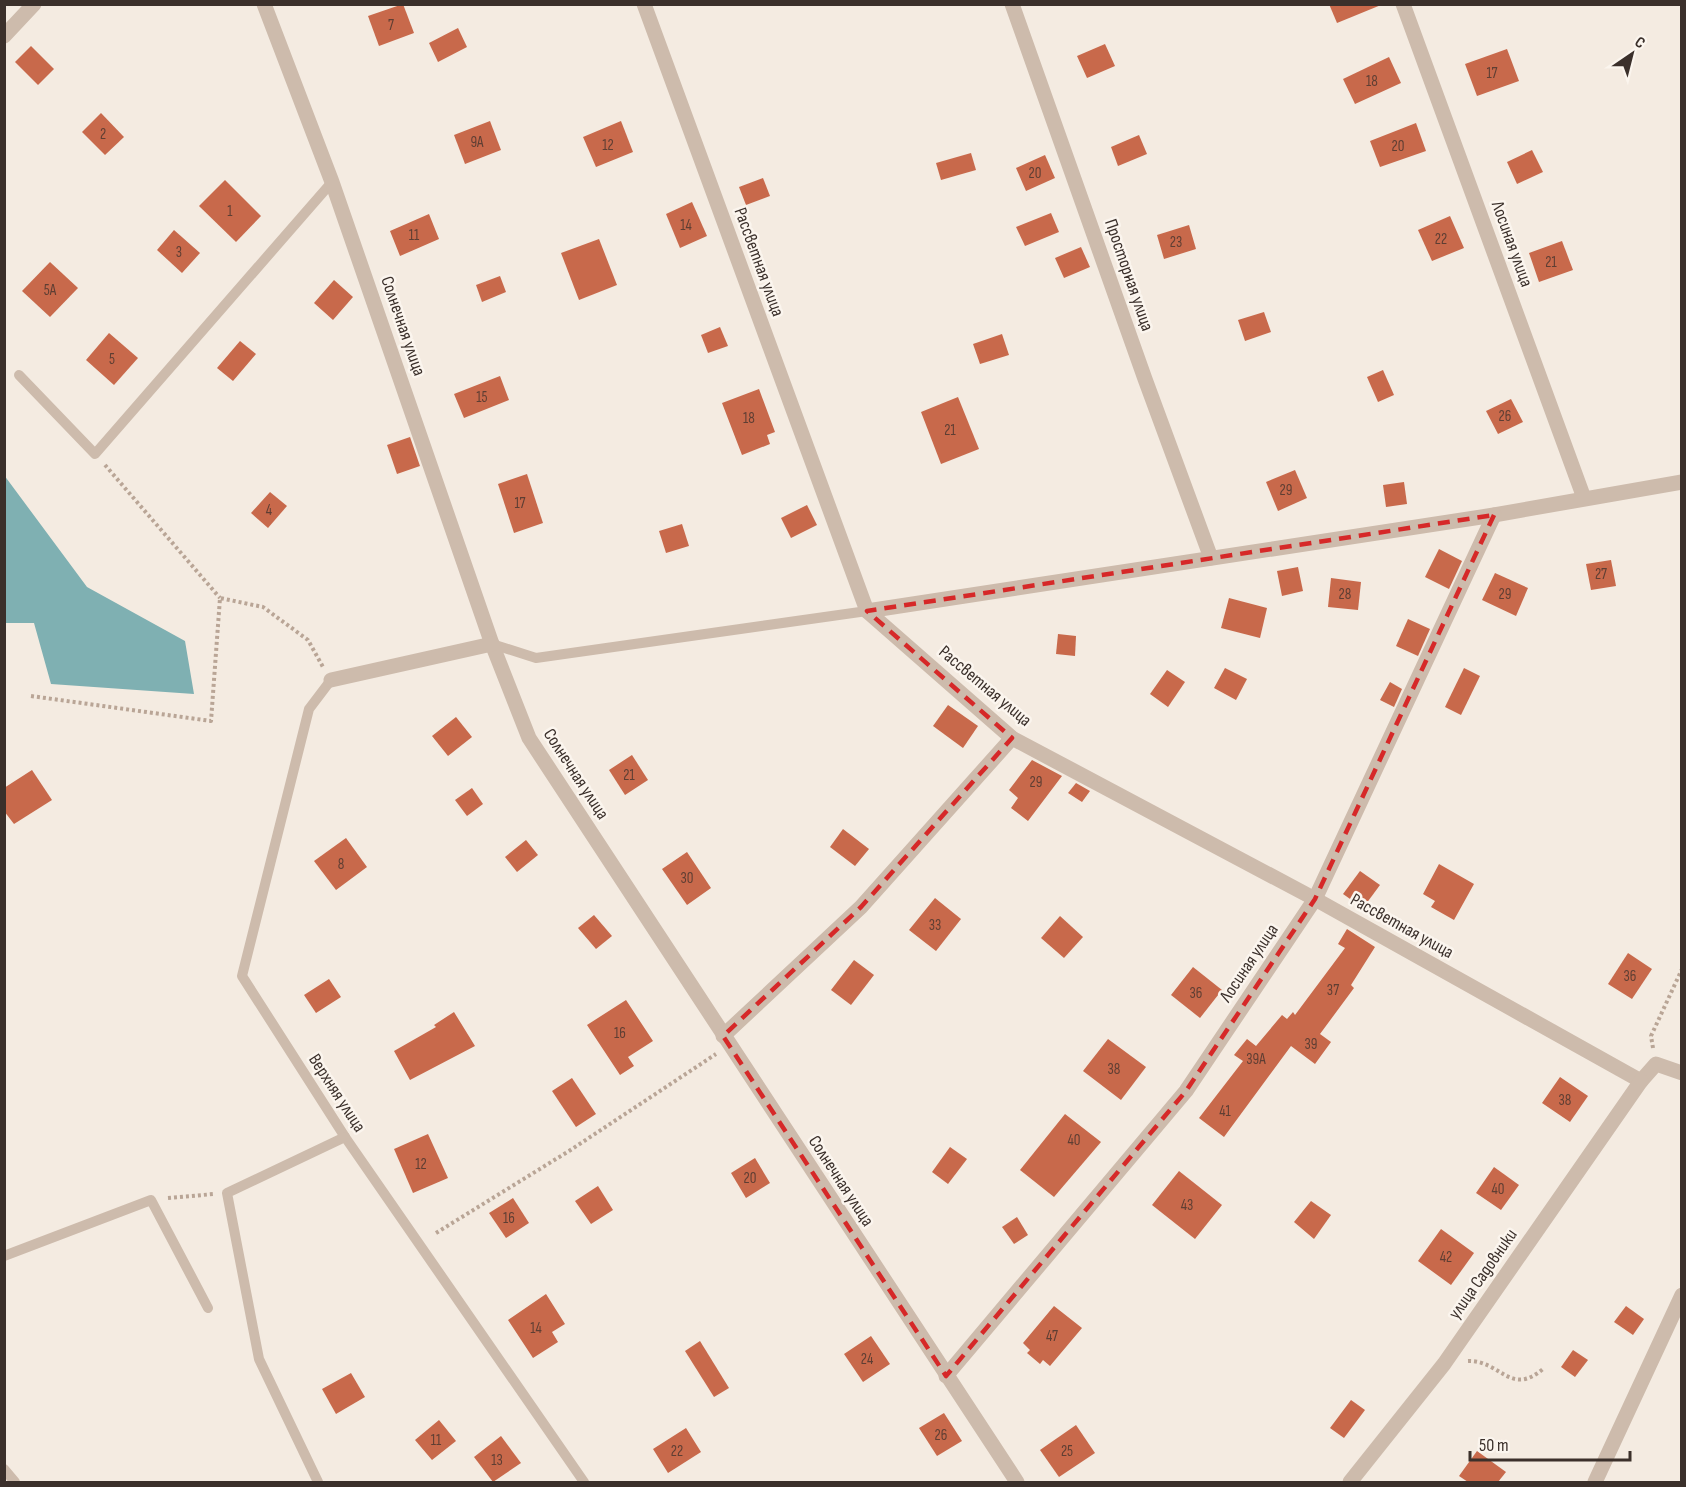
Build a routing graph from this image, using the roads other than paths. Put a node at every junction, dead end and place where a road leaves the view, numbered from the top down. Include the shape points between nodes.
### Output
1 (34, 4) edge
2 (264, 4) edge
3 (644, 4) edge
4 (1012, 4) edge
5 (1403, 4) edge
6 (4, 36) edge
7 (332, 182) junction
8 (19, 375) dead end
9 (1682, 482) edge
10 (1584, 498) junction
11 (1494, 514) junction
12 (1212, 558) junction
13 (867, 611) junction
14 (492, 644) junction
15 (331, 680) joint
16 (1012, 738) junction
17 (1316, 899) junction
18 (726, 1041) junction
19 (1682, 1073) edge
20 (1641, 1082) junction
21 (345, 1137) junction
22 (4, 1256) edge
23 (1682, 1295) edge
24 (208, 1308) dead end
25 (946, 1376) junction
26 (4, 1468) edge
27 (15, 1482) edge
28 (318, 1482) edge
29 (584, 1482) edge
30 (1017, 1482) edge
31 (1350, 1482) edge
32 (1595, 1482) edge

1 - 6 street
2 - 7 street, Солнечная улица
3 - 13 street, Рассветная улица
4 - 12 street, Просторная улица via 1144,379
5 - 10 street, Лосиная улица
7 - 8 lane via 95,454
7 - 14 street, Солнечная улица
9 - 10 street
10 - 11 street
11 - 12 street
11 - 17 street, Лосиная улица
12 - 13 street
13 - 14 lane via 536,658
13 - 16 street, Рассветная улица
14 - 15 street
14 - 18 street, Солнечная улица via 528,738
15 - 21 lane, Верхняя улица via 309,709 242,976
16 - 17 street, Рассветная улица
16 - 18 street via 861,907
17 - 20 street, Рассветная улица
17 - 25 street, Лосиная улица via 1186,1091
18 - 25 street, Солнечная улица
19 - 20 street via 1656,1064
20 - 31 street, улица Садовники via 1444,1364
21 - 28 lane via 227,1193 259,1359
21 - 29 lane, Верхняя улица
22 - 24 lane via 151,1200
23 - 32 street
25 - 30 street, Солнечная улица
26 - 27 lane

